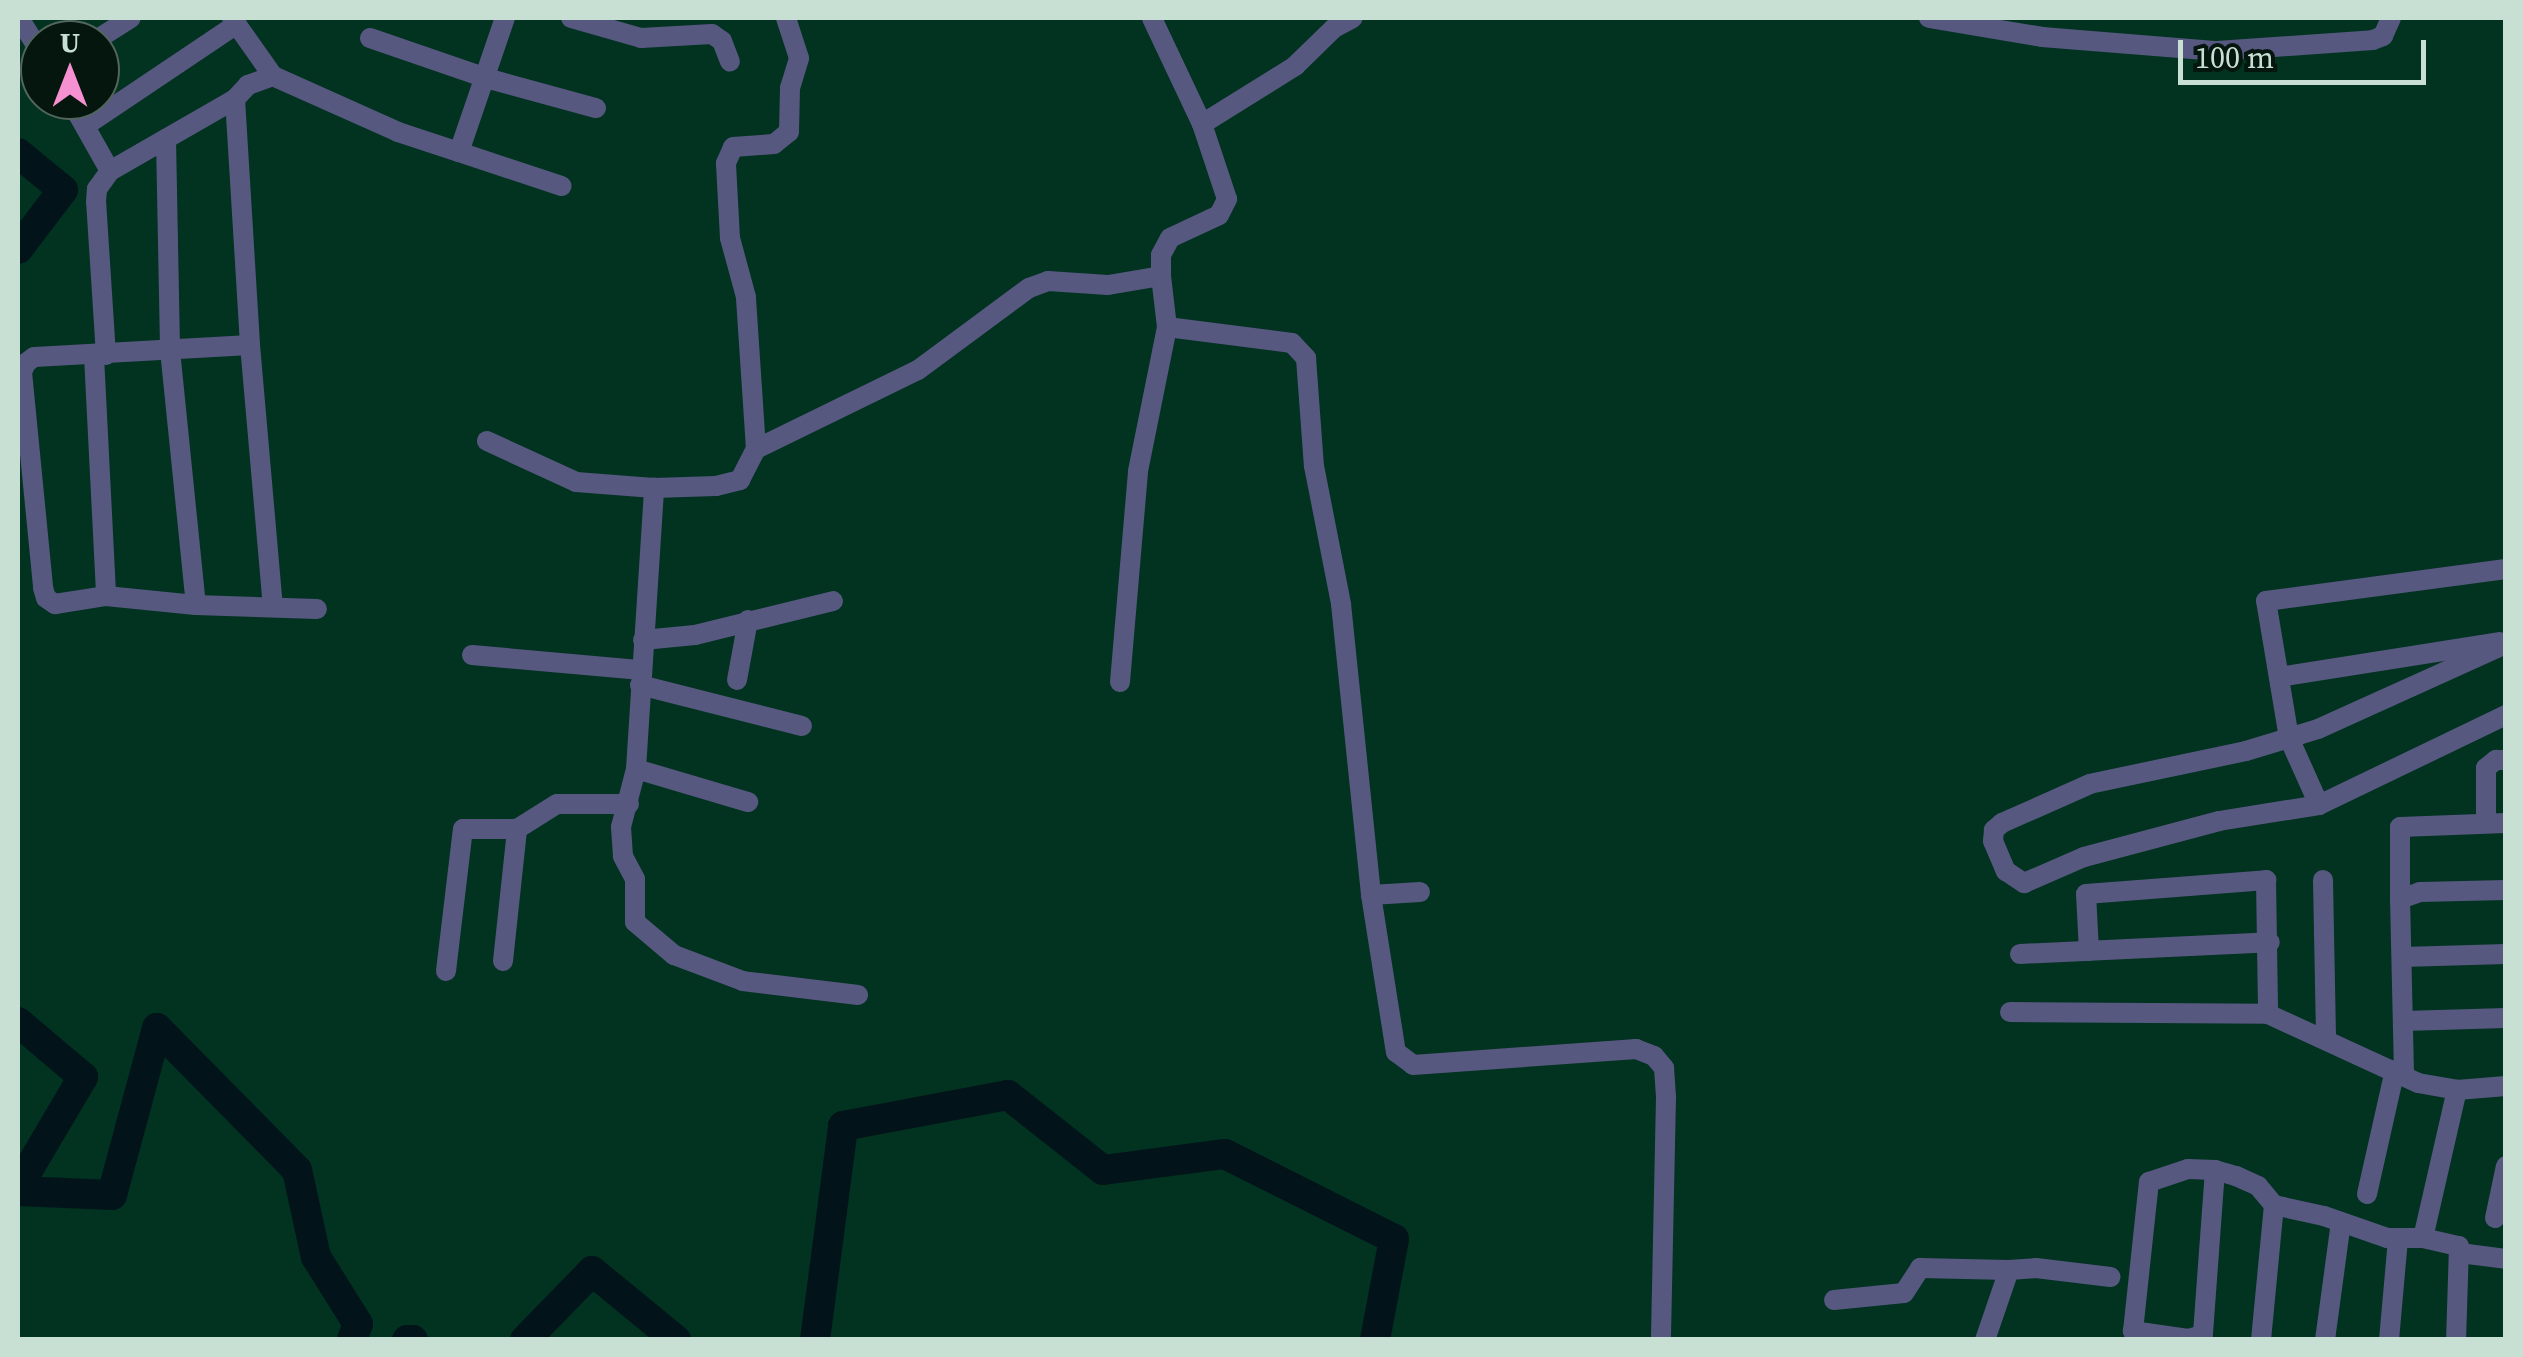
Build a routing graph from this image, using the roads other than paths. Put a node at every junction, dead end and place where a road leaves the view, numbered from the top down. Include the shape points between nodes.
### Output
1 (505, 18) edge
2 (571, 18) edge
3 (786, 18) edge
4 (1152, 18) edge
5 (1353, 18) edge
6 (1929, 18) edge
7 (2392, 18) edge
8 (234, 21) edge
9 (370, 38) dead end
10 (730, 62) dead end
11 (273, 76) junction
12 (486, 78) junction
13 (235, 100) junction
14 (596, 108) dead end
15 (82, 120) edge
16 (1202, 124) junction
17 (86, 126) junction
18 (166, 139) junction
19 (460, 152) junction
20 (110, 171) junction
21 (560, 186) dead end
22 (1162, 276) junction
23 (1167, 327) junction
24 (250, 346) junction
25 (170, 350) junction
26 (100, 356) junction
27 (487, 441) dead end
28 (756, 449) junction
29 (654, 488) junction
30 (2506, 569) edge
31 (106, 596) junction
32 (833, 600) dead end
33 (196, 605) junction
34 (273, 606) junction
35 (317, 609) dead end
36 (748, 620) junction
37 (643, 640) junction
38 (2506, 642) edge
39 (472, 655) dead end
40 (2279, 677) junction
41 (640, 678) junction
42 (737, 680) dead end
43 (1120, 682) dead end
44 (2506, 714) edge
45 (802, 726) dead end
46 (2289, 738) junction
47 (2506, 760) edge
48 (636, 768) junction
49 (748, 802) dead end
50 (628, 804) junction
51 (2320, 804) junction
52 (2496, 823) edge
53 (517, 828) junction
54 (2323, 880) dead end
55 (2506, 890) edge
56 (1420, 892) dead end
57 (1371, 895) junction
58 (2400, 899) junction
59 (2270, 942) junction
60 (2089, 950) junction
61 (2020, 954) dead end
62 (2506, 954) edge
63 (2402, 957) junction
64 (503, 962) dead end
65 (446, 971) dead end
66 (858, 996) dead end
67 (2010, 1012) dead end
68 (2268, 1014) junction
69 (2506, 1018) edge
70 (2404, 1020) junction
71 (2326, 1038) junction
72 (2400, 1072) junction
73 (2506, 1086) edge
74 (2457, 1090) junction
75 (2506, 1166) edge
76 (2215, 1170) junction
77 (2367, 1194) dead end
78 (2274, 1206) junction
79 (2495, 1218) dead end
80 (2341, 1222) junction
81 (2424, 1238) junction
82 (2398, 1240) junction
83 (2460, 1254) junction
84 (2506, 1259) edge
85 (2009, 1270) junction
86 (2110, 1277) dead end
87 (1834, 1300) dead end
88 (1661, 1340) edge
89 (1985, 1340) edge
90 (2261, 1340) edge
91 (2325, 1340) edge
92 (2389, 1340) edge
93 (2456, 1340) edge

1 - 12 street
2 - 10 street via 660,40 712,34
3 - 28 street via 798,58 789,132 774,144 734,146 726,163 730,238 746,297
4 - 16 street
5 - 16 street via 1295,66
6 - 7 street via 2042,37 2217,51 2373,40
8 - 11 street
8 - 17 street
9 - 12 street
11 - 13 street via 248,85
11 - 19 street
12 - 14 street
12 - 19 street
13 - 18 street
13 - 24 street
15 - 17 street
16 - 22 street via 1226,188 1224,207 1170,238 1161,255
17 - 20 street
18 - 20 street
18 - 25 street
19 - 21 street
20 - 26 street via 96,202
22 - 23 street
22 - 28 street via 1108,285 1048,281 1029,288 918,370
23 - 43 street via 1138,471
23 - 57 street via 1292,344 1306,358 1314,466 1346,642
24 - 25 street
24 - 34 street
25 - 26 street
25 - 33 street
26 - 31 street
26 - 31 street via 34,357 22,372 46,598 55,604
27 - 29 street via 576,482
28 - 29 street via 740,480
29 - 37 street
30 - 40 street via 2266,600
31 - 33 street
32 - 36 street
33 - 34 street
34 - 35 street
36 - 37 street
36 - 42 street
37 - 41 street
38 - 40 street
38 - 46 street
39 - 41 street
40 - 46 street
41 - 45 street
41 - 48 street
44 - 51 street
46 - 51 street
46 - 51 street via 2090,784 2002,823 1994,830 1996,850 2006,871 2024,883 2084,857 2219,821
47 - 52 street via 2486,768
48 - 49 street
48 - 50 street
50 - 53 street via 557,804
50 - 66 street via 620,840 636,880 637,927 674,955 743,981
52 - 58 street via 2400,826
53 - 64 street
53 - 65 street via 463,828
54 - 71 street
55 - 58 street via 2420,892
56 - 57 street
57 - 88 street via 1391,1035 1396,1052 1413,1066 1636,1050 1664,1068
58 - 63 street
59 - 60 street
59 - 60 street via 2262,878 2086,894
59 - 68 street
60 - 61 street
62 - 63 street
63 - 70 street
67 - 68 street
68 - 71 street
69 - 70 street
70 - 72 street
71 - 72 street
72 - 74 street via 2418,1083
72 - 77 street
73 - 74 street
74 - 81 street
75 - 79 street
76 - 76 street via 2188,1169 2149,1182 2133,1331 2202,1335
76 - 78 street via 2258,1186
78 - 80 street
78 - 90 street
80 - 82 street
80 - 91 street
81 - 82 street
81 - 83 street via 2459,1246
82 - 92 street
83 - 84 street
83 - 93 street
85 - 86 street
85 - 87 street via 1920,1268 1904,1293
85 - 89 street

